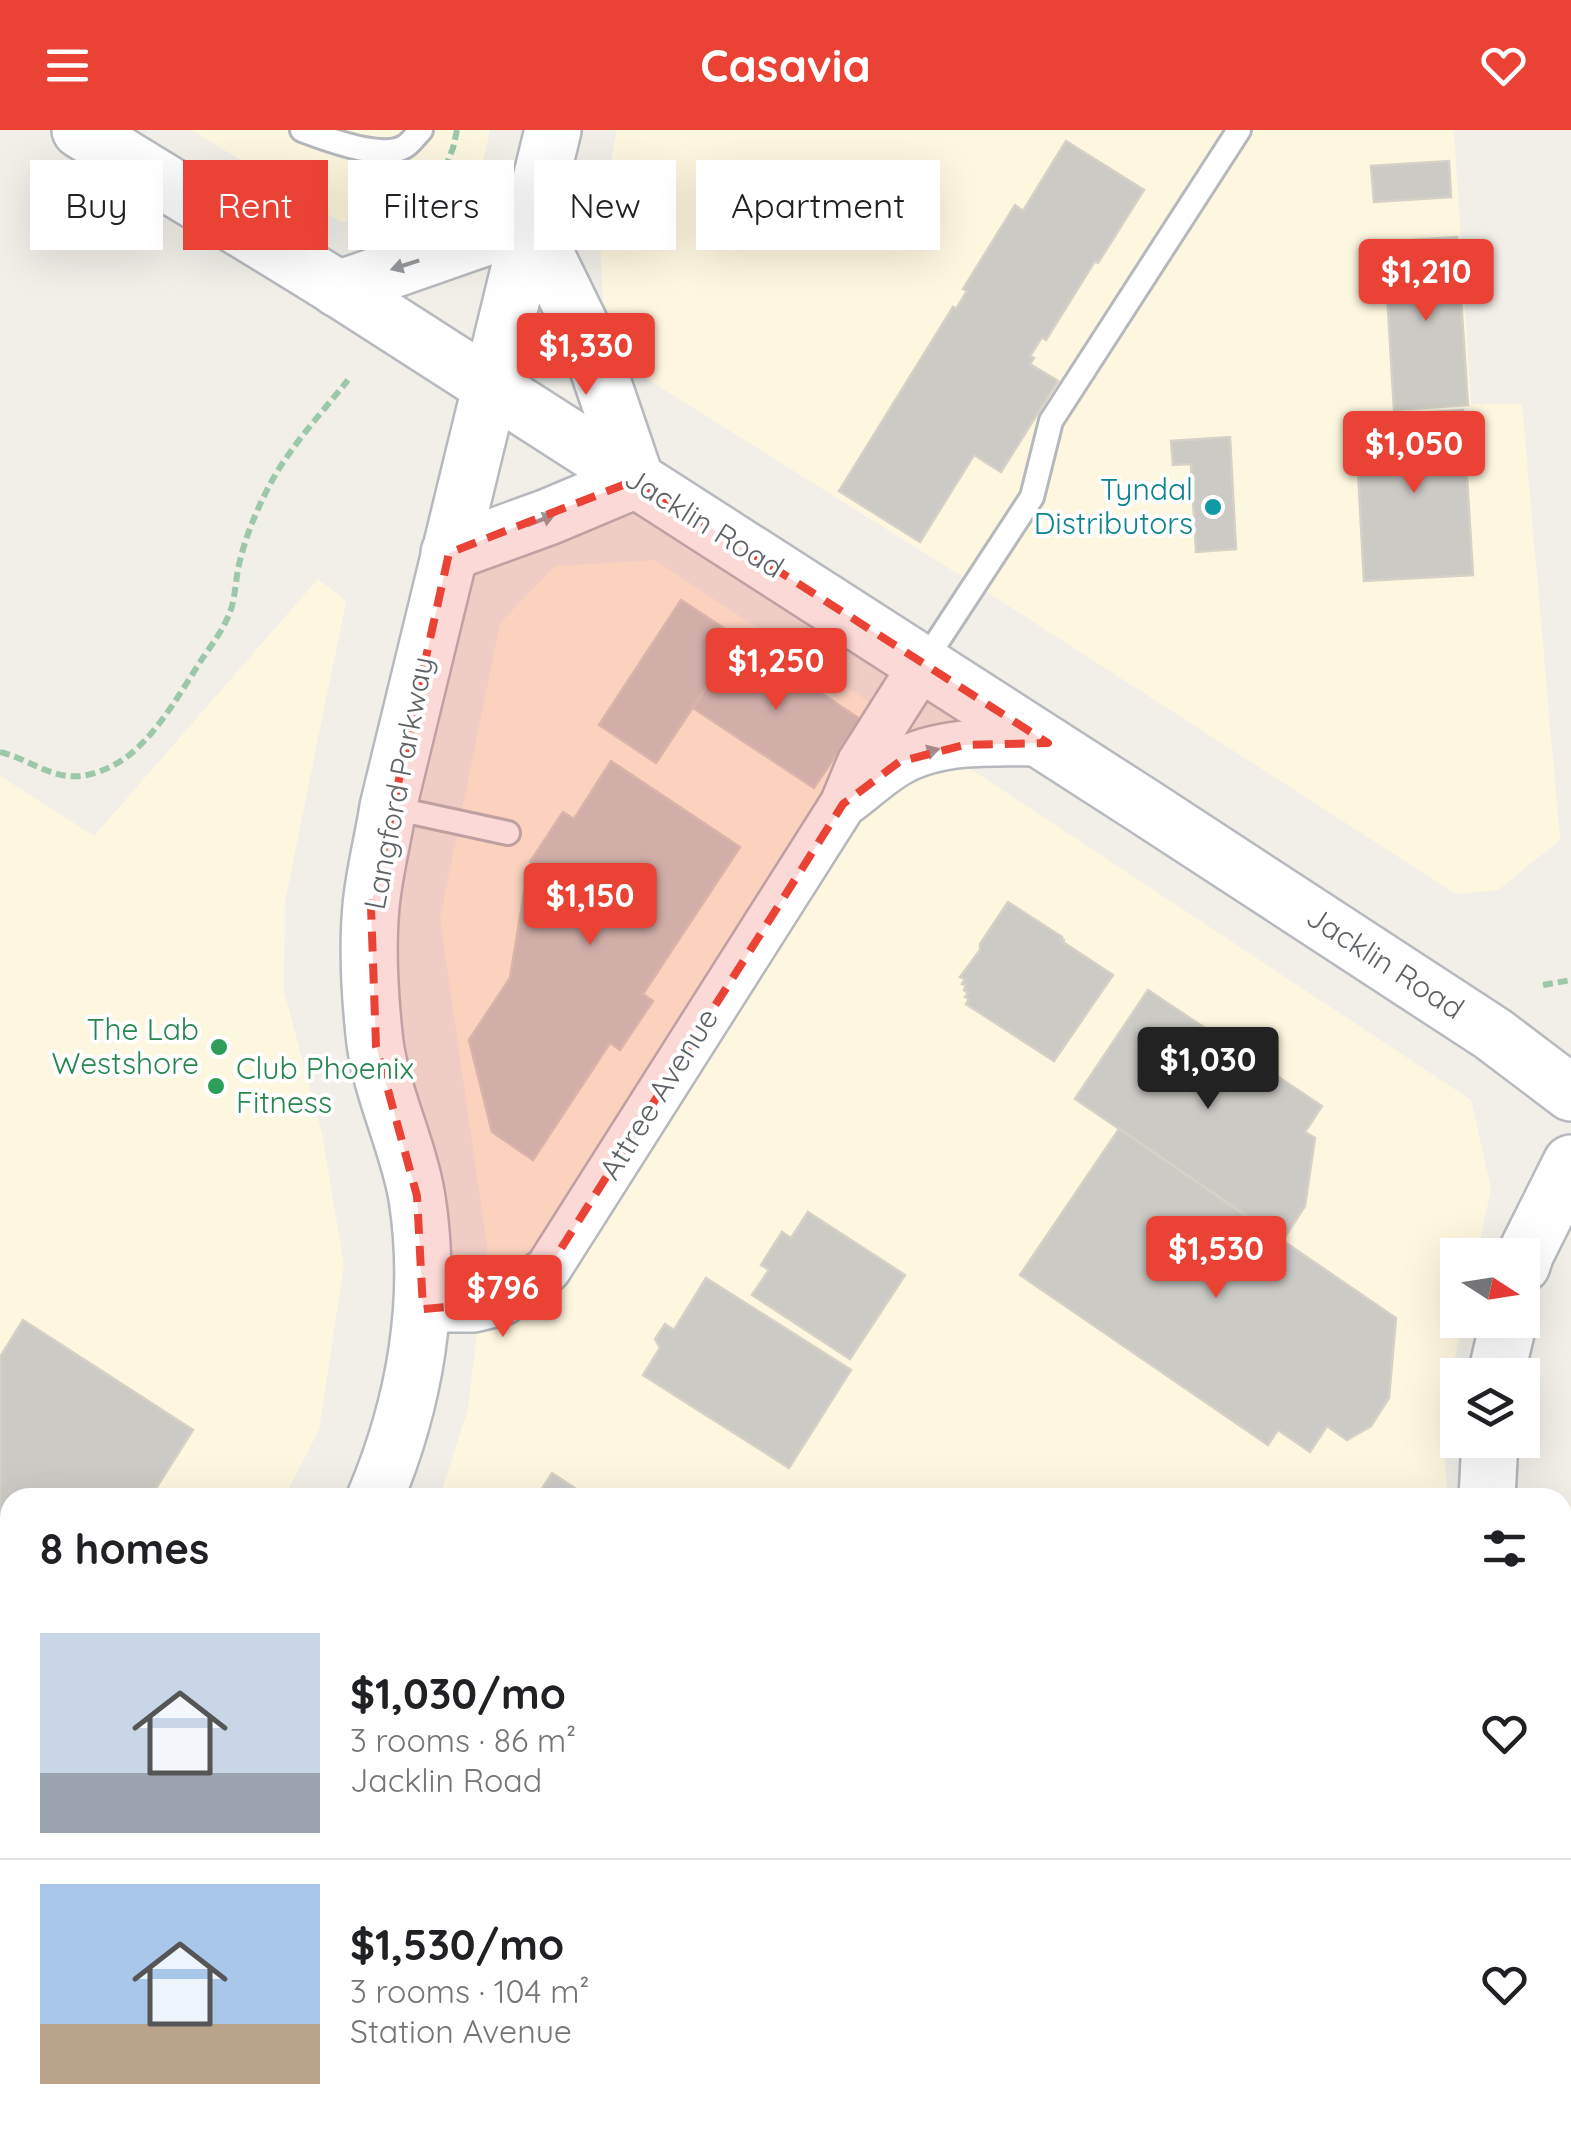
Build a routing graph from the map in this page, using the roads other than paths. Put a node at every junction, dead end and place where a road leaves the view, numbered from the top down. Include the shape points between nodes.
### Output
1 (302, 130) edge
2 (421, 130) edge
3 (553, 130) edge
4 (1239, 130) edge
5 (96, 135) edge
6 (530, 222) junction
7 (338, 288) junction
8 (490, 387) junction
9 (636, 480) junction
10 (449, 553) junction
11 (924, 662) junction
12 (1048, 743) junction
13 (843, 804) junction
14 (388, 808) junction
15 (508, 833) dead end
16 (1571, 1093) edge
17 (1571, 1162) edge
18 (1533, 1238) edge
19 (424, 1309) junction
20 (1489, 1458) edge
21 (379, 1488) edge
22 (1488, 1488) edge

1 - 2 lane via 383,152 405,147
3 - 6 main road, Langford Parkway
4 - 11 lane via 1051,421 1032,497
5 - 7 main road, Jacklin Road
6 -> 7 main road
6 - 8 main road, Langford Parkway
6 - 9 main road via 590,344
7 - 8 main road, Jacklin Road
8 - 9 main road, Jacklin Road
8 - 10 main road, Langford Parkway
10 -> 9 main road
9 - 11 main road, Jacklin Road
10 - 14 main road, Langford Parkway
11 - 12 main road, Jacklin Road
11 - 13 street, Attree Avenue via 860,763
13 -> 12 street, Attree Avenue via 900,762 930,750
12 - 16 main road, Jacklin Road via 1493,1034
13 - 19 street, Attree Avenue via 548,1268 503,1302
14 - 15 lane
14 - 19 main road, Langford Parkway via 371,906 370,970 376,1046 416,1196
17 - 18 main road
19 - 21 main road, Langford Parkway via 410,1389
20 - 22 main road

